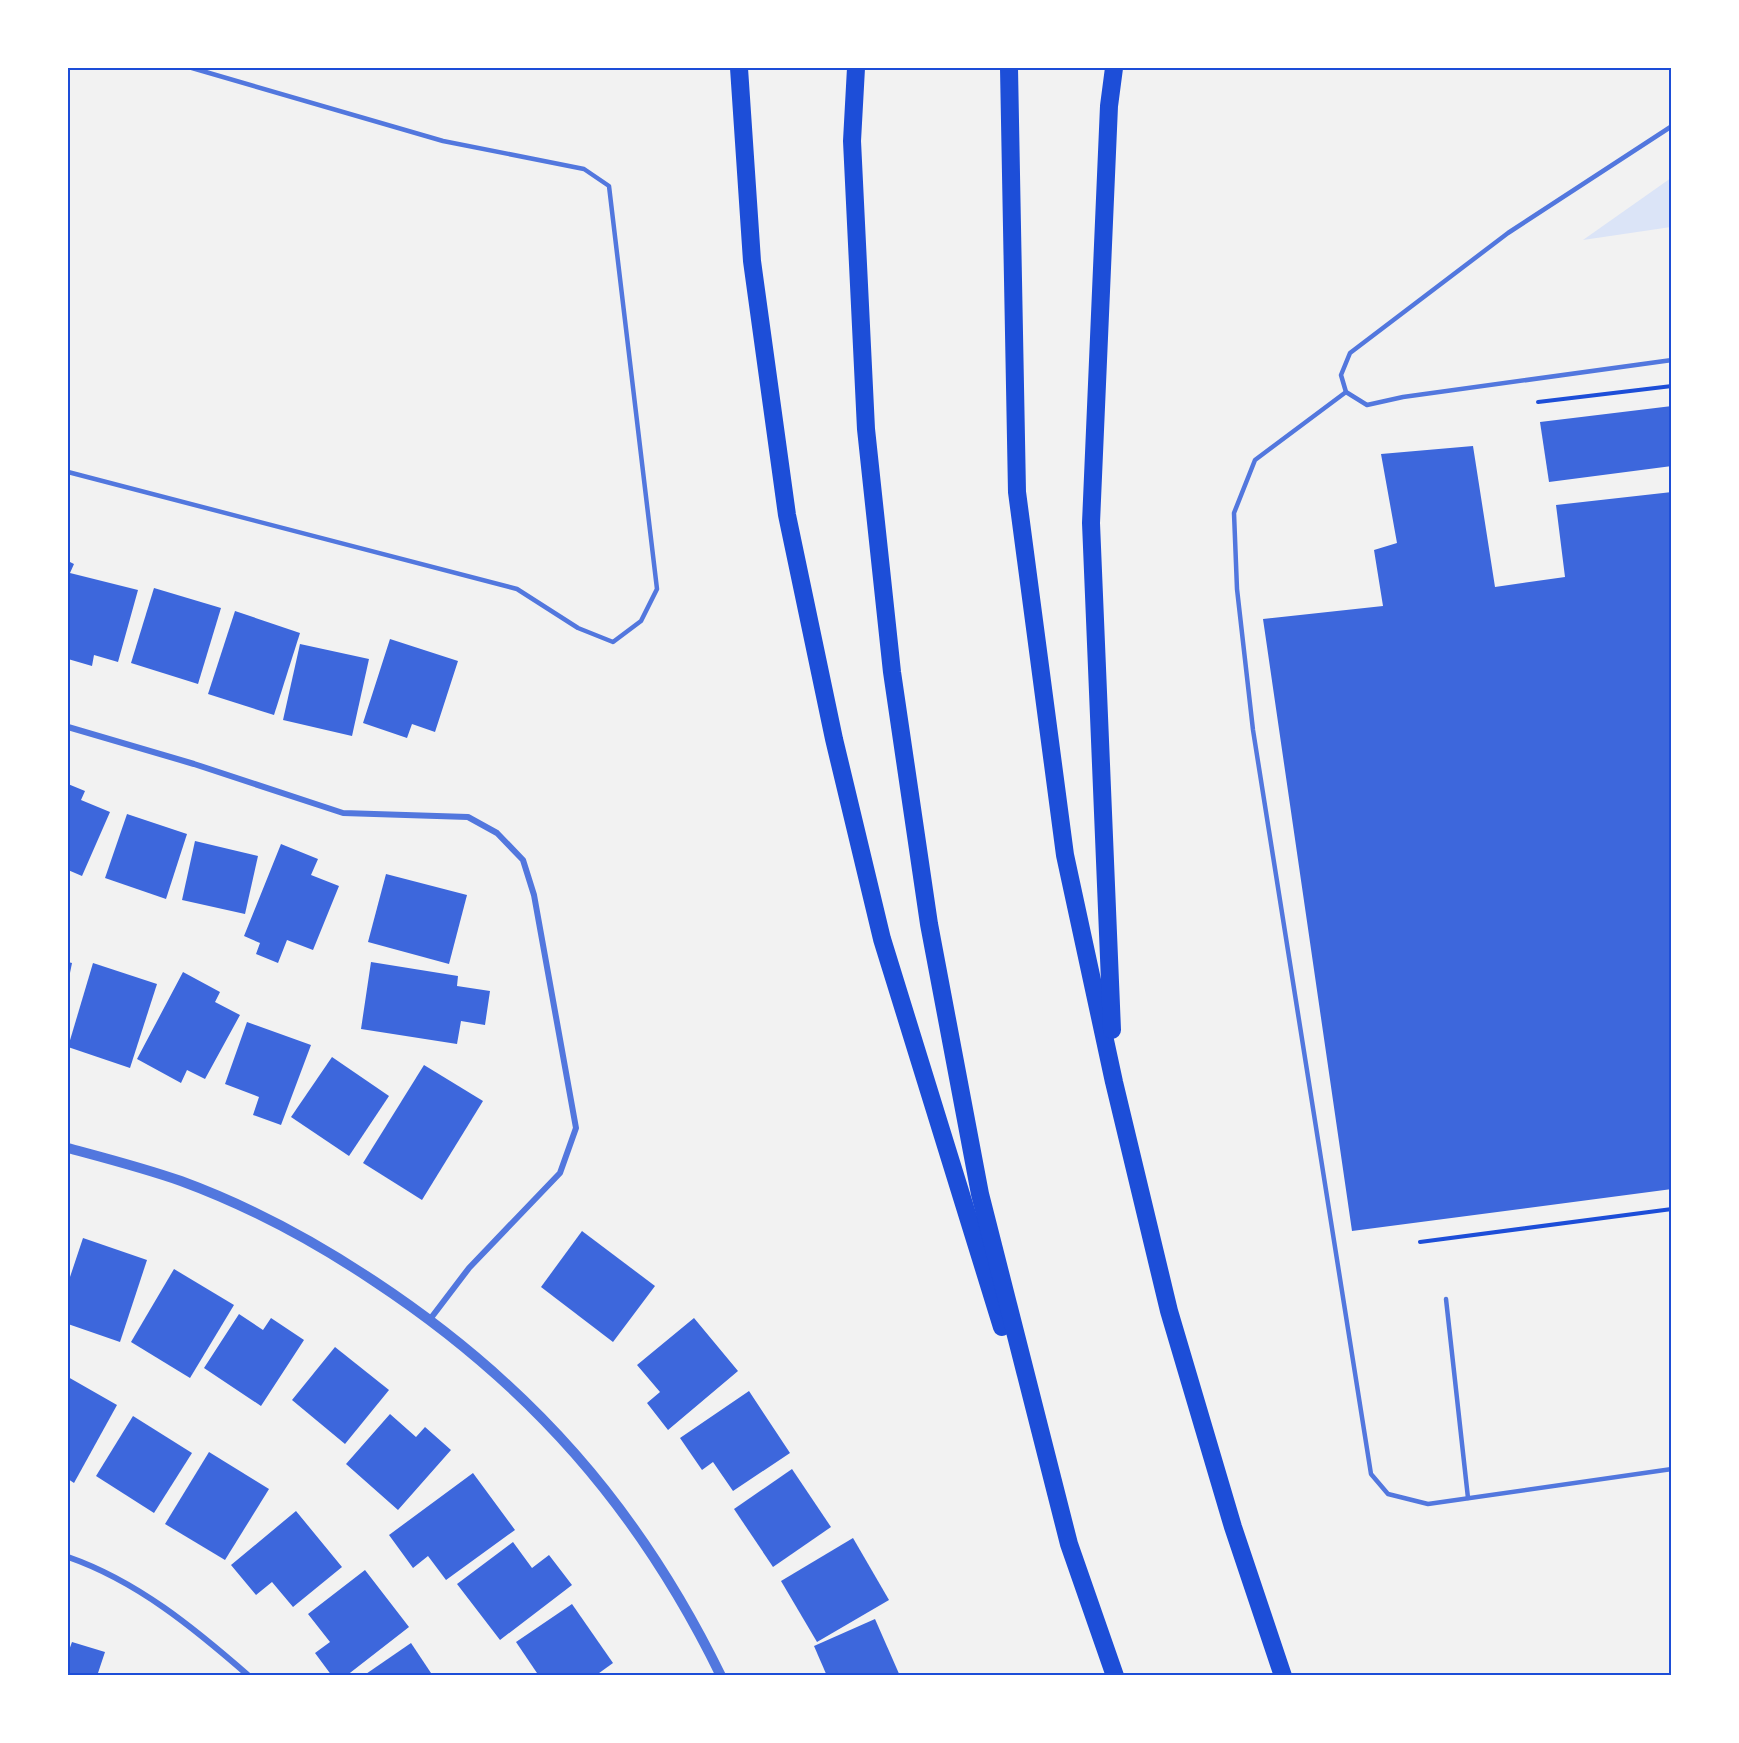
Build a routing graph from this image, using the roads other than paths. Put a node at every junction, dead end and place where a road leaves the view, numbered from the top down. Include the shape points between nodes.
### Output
1 (192, 68) edge
2 (739, 68) edge
3 (856, 68) edge
4 (1009, 68) edge
5 (1114, 68) edge
6 (1671, 126) edge
7 (1671, 360) edge
8 (1346, 392) junction
9 (68, 472) edge
10 (68, 727) edge
11 (1114, 1082) junction
12 (68, 1148) edge
13 (1446, 1299) dead end
14 (431, 1318) junction
15 (1671, 1469) edge
16 (1468, 1498) junction
17 (1069, 1544) junction
18 (68, 1557) edge
19 (249, 1676) edge
20 (721, 1676) edge
21 (1115, 1676) edge
22 (1283, 1676) edge

1 - 9 lane via 443,141 584,169 609,186 657,589 641,621 613,642 578,628 517,589
2 - 17 highway via 752,261 782,480 834,739 882,939
3 - 17 highway via 852,141 866,429 897,707 929,924 980,1194
4 - 11 highway via 1017,492 1065,855
5 - 11 highway via 1109,106 1091,523
6 - 8 lane via 1508,233 1350,353 1341,375
7 - 8 lane via 1367,405
8 - 16 lane via 1255,460 1234,513 1238,601 1254,742 1371,1474 1388,1494 1428,1504
10 - 14 street via 343,813 468,817 497,832 523,860 534,895 576,1128 560,1173 469,1268
11 - 22 highway via 1169,1311 1233,1527
12 - 14 street via 181,1181 254,1212 328,1250
13 - 16 lane
14 - 20 street via 522,1396 608,1493 670,1581
15 - 16 lane
17 - 21 highway
18 - 19 street via 153,1599

